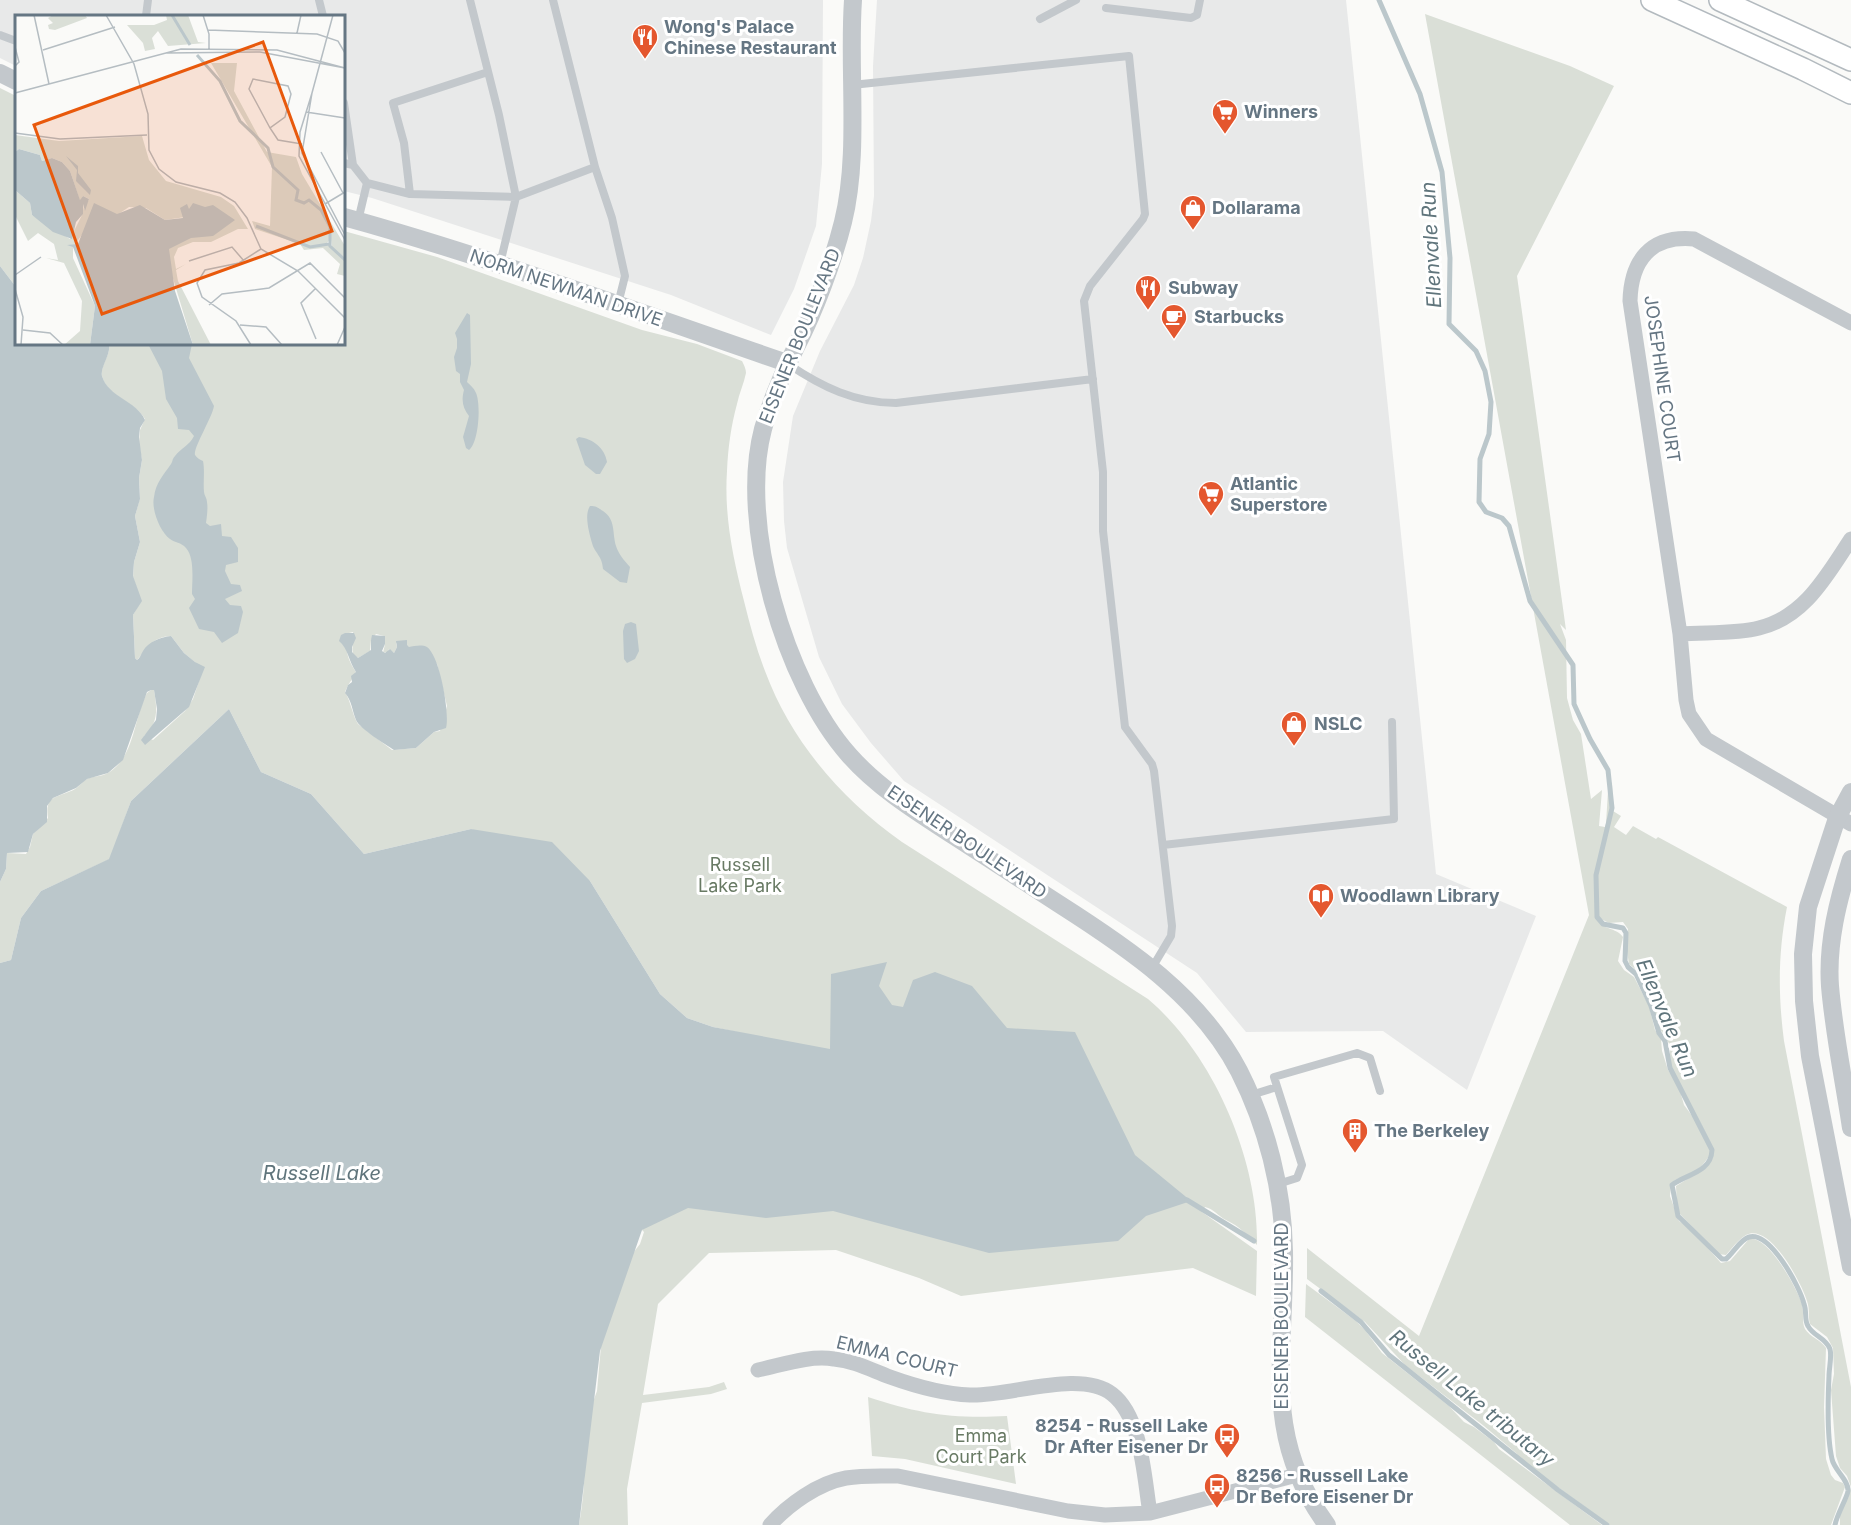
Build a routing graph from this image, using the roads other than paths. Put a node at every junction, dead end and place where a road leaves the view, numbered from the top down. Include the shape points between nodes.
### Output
1 (148, 0) edge
2 (319, 0) edge
3 (470, 0) edge
4 (553, 0) edge
5 (853, 0) edge
6 (1076, 0) edge
7 (1200, 0) edge
8 (1652, 0) edge
9 (1720, 0) edge
10 (1106, 8) dead end
11 (146, 15) edge
12 (323, 15) edge
13 (1040, 19) dead end
14 (0, 35) edge
15 (15, 41) edge
16 (1851, 60) edge
17 (0, 72) edge
18 (488, 72) junction
19 (15, 80) edge
20 (852, 85) junction
21 (1851, 93) edge
22 (345, 113) edge
23 (345, 163) edge
24 (353, 165) junction
25 (595, 167) junction
26 (366, 183) junction
27 (410, 194) junction
28 (516, 197) junction
29 (351, 219) edge
30 (500, 265) junction
31 (618, 305) junction
32 (1851, 323) edge
33 (786, 363) junction
34 (1093, 379) junction
35 (1851, 539) edge
36 (1680, 634) junction
37 (1392, 722) dead end
38 (1851, 792) edge
39 (1844, 821) edge
40 (1163, 845) junction
41 (1851, 859) edge
42 (1152, 968) junction
43 (1277, 1087) junction
44 (1380, 1092) dead end
45 (1250, 1096) junction
46 (1851, 1128) edge
47 (1277, 1184) junction
48 (1851, 1267) edge
49 (758, 1370) dead end
50 (1297, 1475) junction
51 (1150, 1513) junction
52 (770, 1525) edge
53 (1327, 1525) edge

1 - 11 lane
2 - 12 lane
3 - 18 lane
4 - 25 lane
5 - 20 street, EISENER BOULEVARD
6 - 13 lane
7 - 10 lane via 1197,15 1191,18
8 - 21 main road
9 - 16 main road
14 - 15 lane
17 - 19 street
18 - 27 lane via 393,103 404,143
18 - 28 lane
20 - 33 street, EISENER BOULEVARD via 844,217 825,278
20 - 34 lane via 1129,56 1146,208 1143,219 1086,294
22 - 24 lane
23 - 24 lane
24 - 26 lane
25 - 28 lane
25 - 31 lane via 625,276
26 - 27 lane
26 - 29 lane
27 - 28 lane
28 - 30 lane
29 - 30 street, NORM NEWMAN DRIVE
30 - 31 street, NORM NEWMAN DRIVE
31 - 33 street, NORM NEWMAN DRIVE
32 - 36 street, JOSEPHINE COURT via 1694,239 1675,239 1657,245 1634,270 1630,301
33 - 34 lane via 811,379 858,400 875,403
33 - 42 street, EISENER BOULEVARD via 760,442 756,472 760,539 784,636 801,678 834,736 870,776 917,812
34 - 40 lane via 1103,472 1103,531 1125,726 1152,764
35 - 36 street via 1811,596 1784,618 1757,629
36 - 39 street, JOSEPHINE COURT via 1687,707 1706,739
37 - 40 lane via 1394,819
38 - 39 street
39 - 48 street via 1808,907 1803,954 1810,1056
40 - 42 lane via 1172,926
41 - 46 street via 1839,895 1830,984
42 - 45 street, EISENER BOULEVARD via 1211,1029
43 - 44 lane via 1274,1077 1357,1053 1370,1058
43 - 45 lane
43 - 47 lane via 1302,1165 1297,1178
45 - 47 street, EISENER BOULEVARD via 1269,1146
47 - 50 street, EISENER BOULEVARD via 1284,1246 1281,1409
49 - 51 street, EMMA COURT via 832,1358 928,1389 971,1395 1072,1384 1098,1385 1124,1406 1132,1422
50 - 51 street
50 - 53 street, EISENER BOULEVARD
51 - 52 street via 1105,1515 1068,1511 898,1476 870,1476 843,1479 818,1489 782,1511

